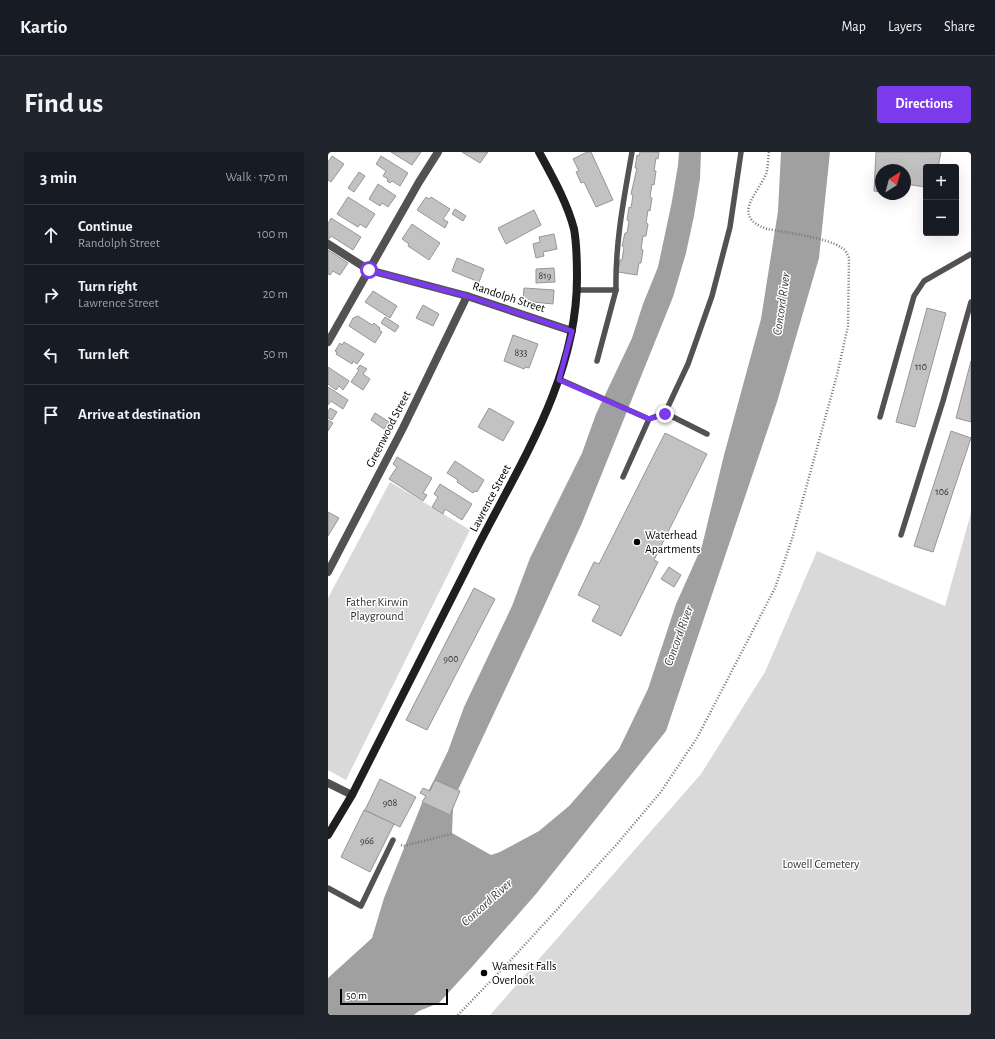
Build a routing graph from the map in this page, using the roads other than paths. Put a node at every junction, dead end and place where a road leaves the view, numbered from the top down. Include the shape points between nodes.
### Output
1 (438, 152) edge
2 (539, 152) edge
3 (632, 152) edge
4 (741, 152) edge
5 (328, 244) edge
6 (971, 254) edge
7 (369, 270) junction
8 (577, 290) junction
9 (616, 290) junction
10 (467, 296) junction
11 (971, 302) edge
12 (572, 331) junction
13 (328, 342) edge
14 (597, 361) dead end
15 (559, 380) junction
16 (665, 414) junction
17 (880, 417) dead end
18 (649, 419) junction
19 (707, 434) dead end
20 (623, 476) dead end
21 (901, 535) dead end
22 (328, 572) edge
23 (328, 783) edge
24 (352, 795) junction
25 (328, 836) edge
26 (393, 840) dead end
27 (328, 888) edge

1 - 7 street
2 - 8 main road, Lawrence Street via 566,206 574,229
3 - 9 lane via 620,217
4 - 16 lane via 730,227 712,296 688,364
5 - 7 street, Randolph Street
6 - 17 lane via 924,281 918,288
7 - 10 street, Randolph Street
7 - 13 street
8 - 9 lane
8 - 12 main road, Lawrence Street
9 - 14 lane
10 - 12 street, Randolph Street
10 - 22 street, Greenwood Street via 404,428
11 - 21 lane
12 - 15 main road, Lawrence Street
15 - 18 lane
15 - 24 main road, Lawrence Street via 532,443
16 - 18 lane
16 - 19 lane
18 - 20 lane
23 - 24 street
24 - 25 main road, Lawrence Street
26 - 27 lane via 361,906

